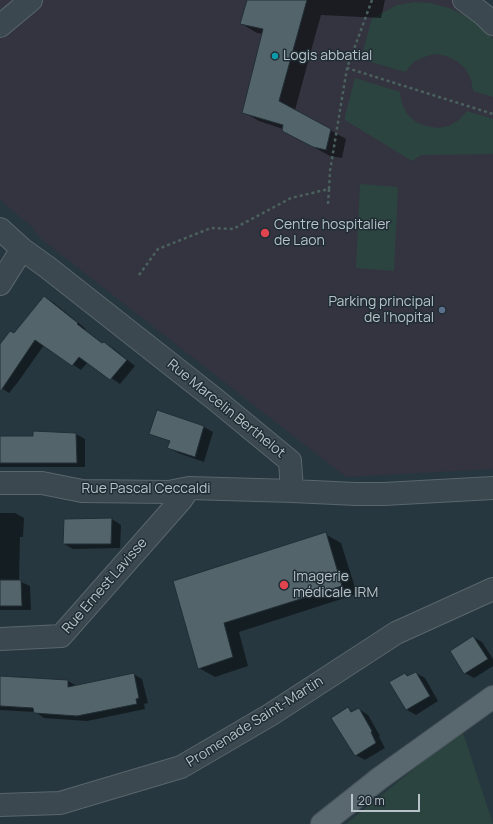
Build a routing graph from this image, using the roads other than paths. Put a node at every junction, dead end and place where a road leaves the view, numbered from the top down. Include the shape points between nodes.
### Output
1 (31, 0) edge
2 (464, 0) edge
3 (2, 21) edge
4 (493, 24) edge
5 (0, 229) edge
6 (22, 249) junction
7 (0, 284) edge
8 (0, 483) edge
9 (189, 488) junction
10 (493, 488) edge
11 (292, 491) junction
12 (493, 588) edge
13 (0, 639) edge
14 (493, 697) edge
15 (0, 805) edge
16 (322, 824) edge

1 - 3 street
2 - 4 street
5 - 6 street, Rue Marcelin Berthelot
6 - 7 street
6 - 11 street, Rue Marcelin Berthelot via 290,461
8 - 9 street, Rue Pascal Ceccaldi via 42,483 82,491 169,492
9 - 11 street, Rue Pascal Ceccaldi
9 - 13 street, Rue Ernest Lavisse via 61,636
10 - 11 street via 384,494
12 - 15 street, Promenade Saint-Martin via 396,633 270,715 181,767 60,803
14 - 16 main road via 380,778

